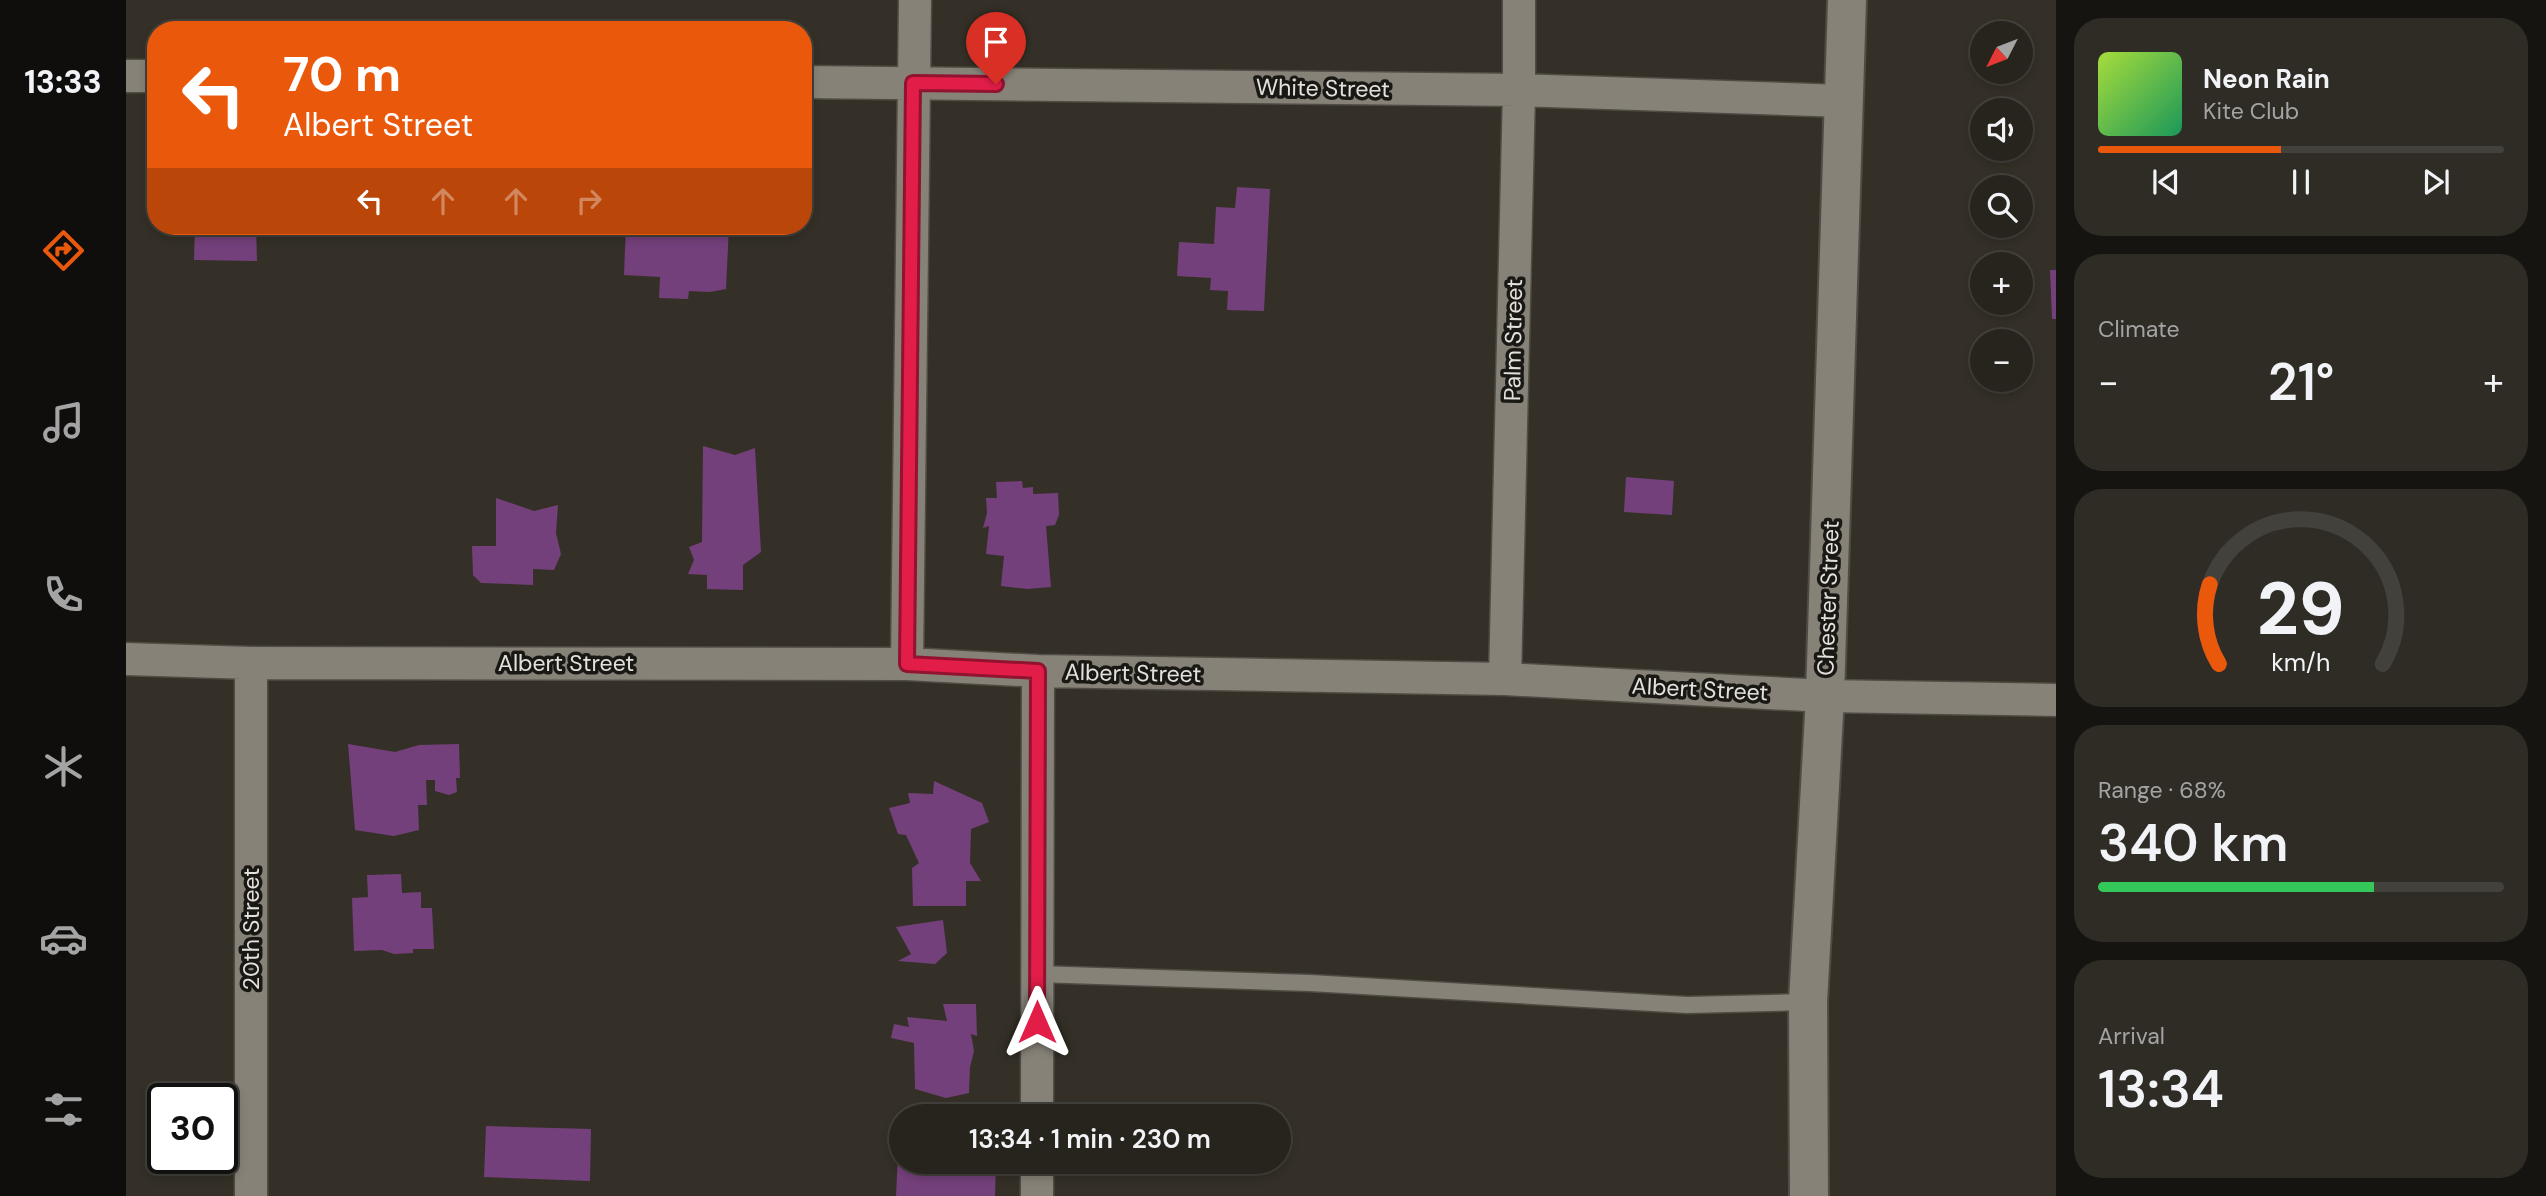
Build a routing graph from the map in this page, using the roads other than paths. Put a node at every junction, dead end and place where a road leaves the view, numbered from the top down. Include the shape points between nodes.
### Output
1 (915, 0) edge
2 (1519, 0) edge
3 (1847, 0) edge
4 (126, 76) edge
5 (147, 76) edge
6 (812, 82) edge
7 (913, 83) junction
8 (1519, 90) junction
9 (1843, 101) junction
10 (126, 659) edge
11 (251, 663) junction
12 (907, 664) junction
13 (1038, 671) junction
14 (1505, 679) junction
15 (1825, 696) junction
16 (2056, 700) edge
17 (1037, 974) junction
18 (1808, 1002) junction
19 (1037, 1104) edge
20 (1037, 1174) edge
21 (251, 1196) edge
22 (1037, 1196) edge
23 (1809, 1196) edge

1 - 7 street
2 - 8 street, Palm Street
3 - 9 street, Chester Street
4 - 5 street
6 - 7 street, White Street
7 - 8 street, White Street
7 - 12 street
8 - 9 street, White Street
8 - 14 street, Palm Street
9 - 15 street, Chester Street
10 - 11 street, Albert Street
11 - 12 street, Albert Street
11 - 21 street, 20th Street
12 - 13 street, Albert Street
13 - 14 street, Albert Street
13 - 17 street
14 - 15 street, Albert Street
15 - 16 street, Albert Street
15 - 18 street, Chester Street
17 - 18 lane via 1310,983 1687,1005
17 - 19 street
18 - 23 street, Chester Street
20 - 22 street

